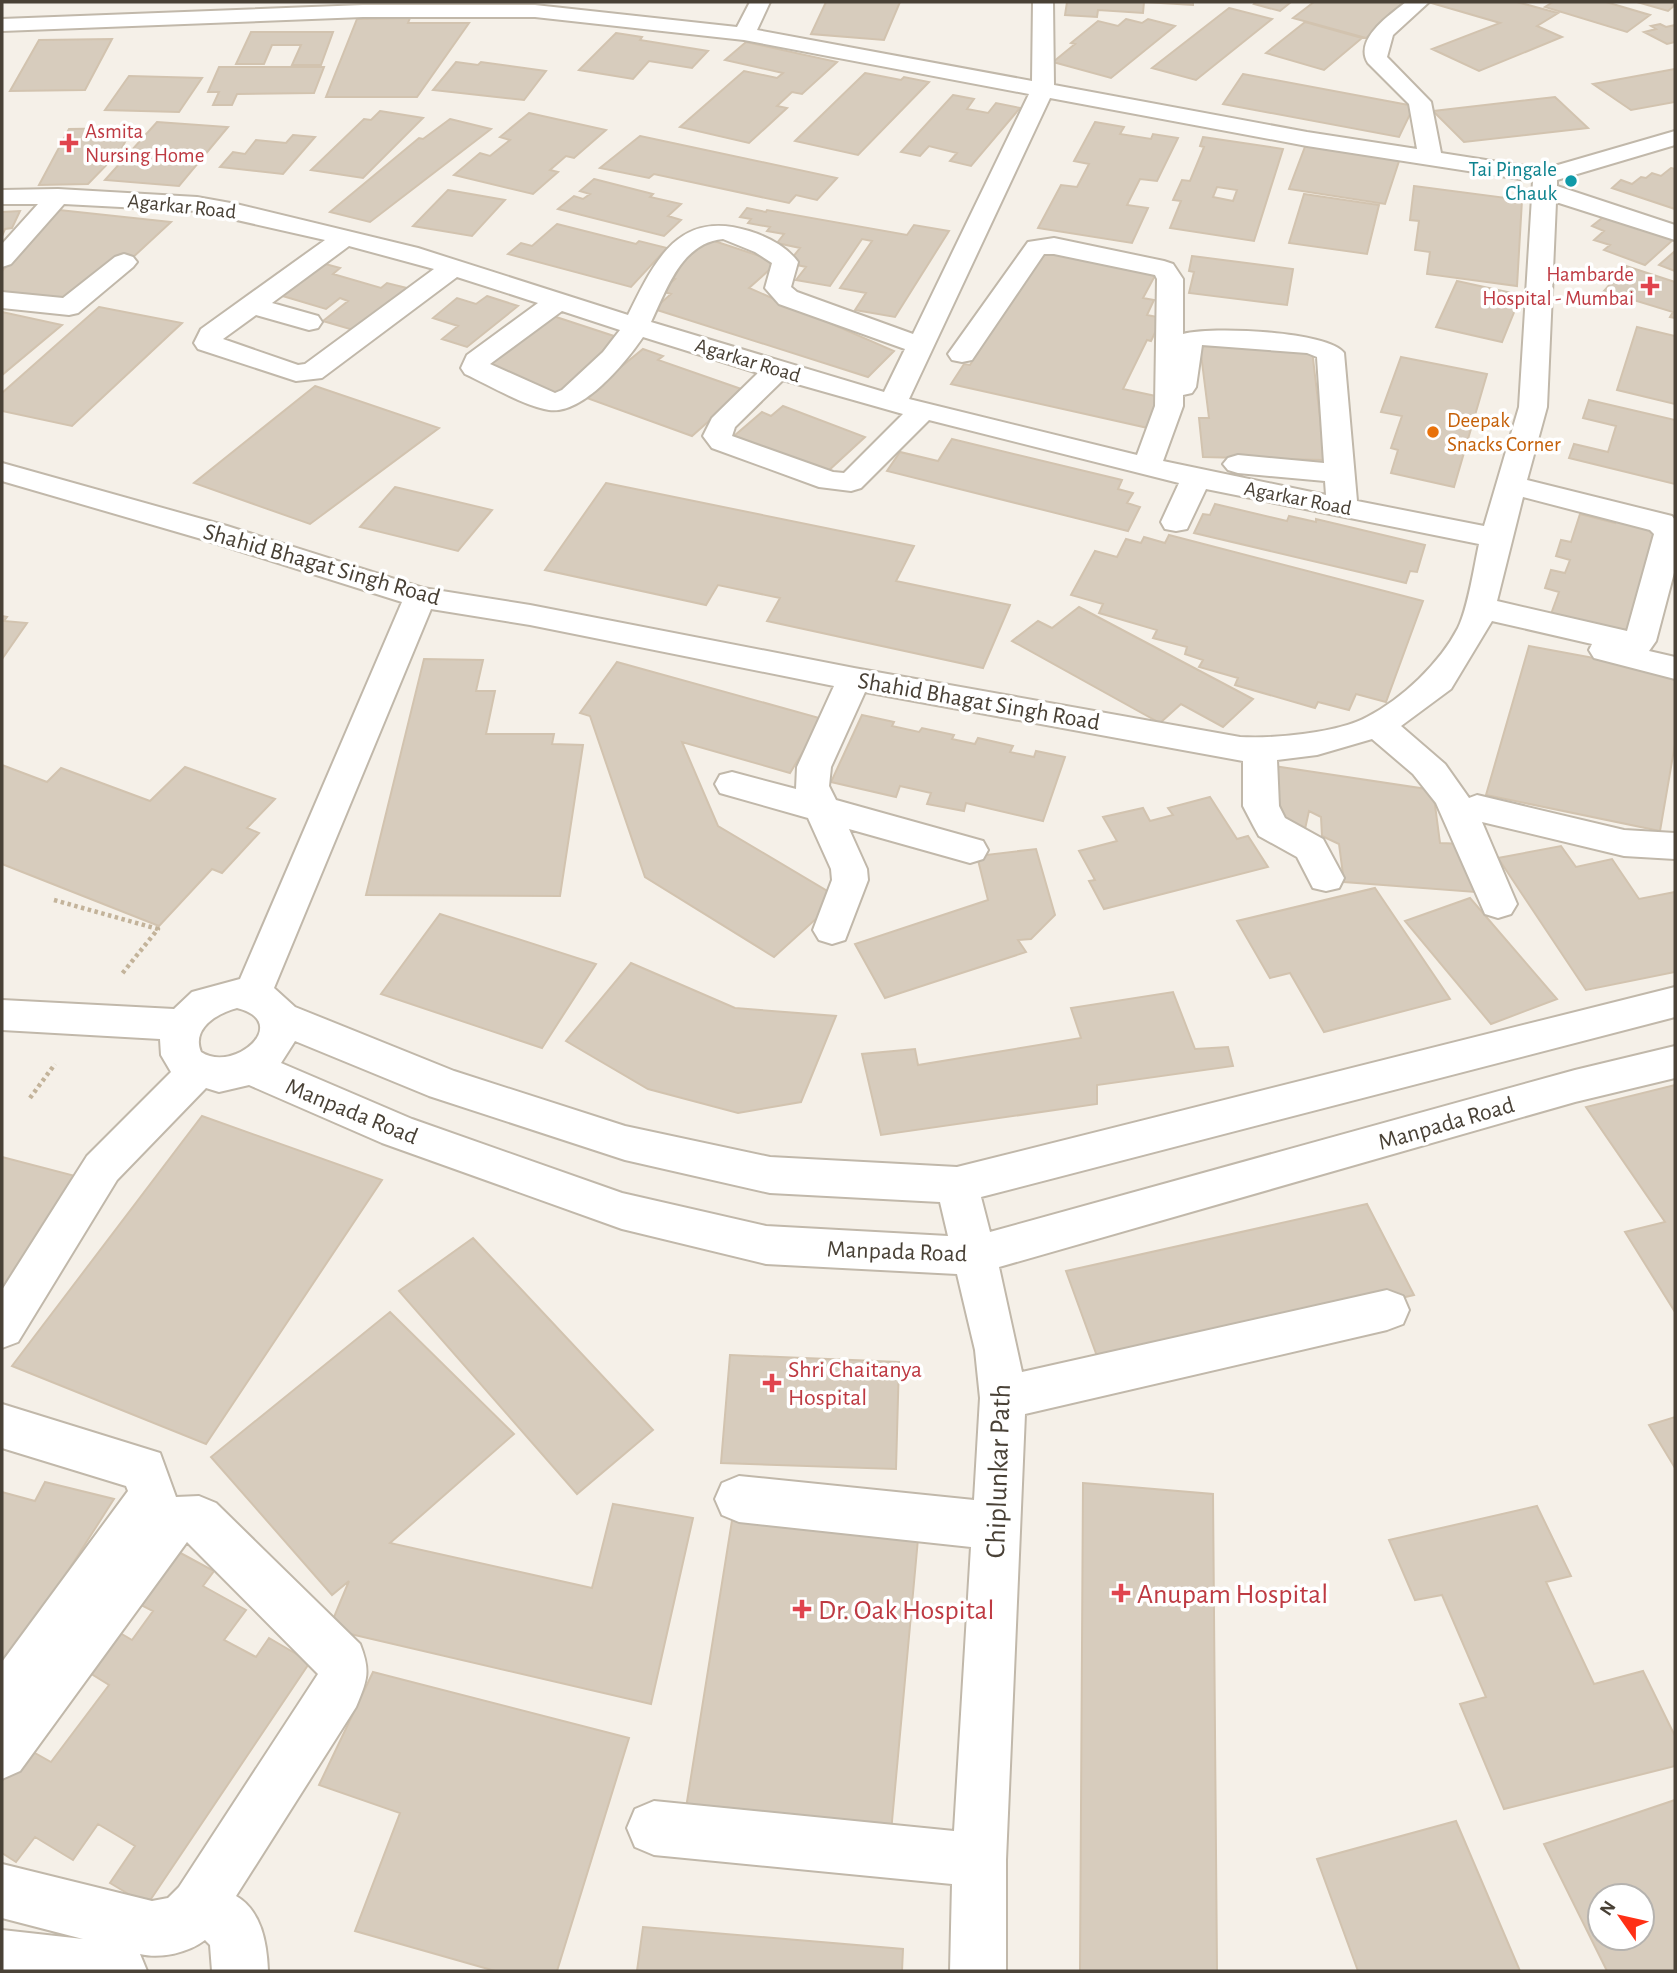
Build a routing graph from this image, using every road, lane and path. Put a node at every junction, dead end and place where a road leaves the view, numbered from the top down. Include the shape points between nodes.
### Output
1 (760, 2) edge
2 (1043, 2) edge
3 (1419, 2) edge
4 (441, 6) edge
5 (247, 9) edge
6 (2, 25) edge
7 (744, 34) junction
8 (1043, 89) junction
9 (1675, 138) edge
10 (1430, 157) junction
11 (1544, 183) junction
12 (58, 196) junction
13 (2, 197) edge
14 (1675, 233) edge
15 (344, 237) junction
16 (2, 259) edge
17 (124, 262) dead end
18 (454, 267) junction
19 (389, 279) dead end
20 (424, 289) junction
21 (2, 300) edge
22 (559, 300) junction
23 (251, 305) junction
24 (937, 312) junction
25 (309, 322) dead end
26 (983, 323) junction
27 (635, 324) junction
28 (921, 346) junction
29 (962, 354) dead end
30 (777, 370) junction
31 (893, 403) junction
32 (923, 410) junction
33 (1182, 470) junction
34 (2, 472) edge
35 (1340, 473) junction
36 (1511, 485) junction
37 (1342, 506) junction
38 (1176, 522) dead end
39 (1496, 538) junction
40 (1675, 574) edge
41 (419, 597) junction
42 (1479, 613) junction
43 (1662, 664) edge
44 (854, 679) junction
45 (1378, 726) junction
46 (1260, 750) junction
47 (732, 784) dead end
48 (1477, 808) dead end
49 (824, 810) junction
50 (1675, 846) edge
51 (970, 850) dead end
52 (1326, 878) dead end
53 (54, 900) dead end
54 (1498, 904) dead end
55 (158, 929) dead end
56 (832, 930) dead end
57 (2, 983) edge
58 (2, 1002) edge
59 (1675, 1002) edge
60 (267, 1006) junction
61 (2, 1015) edge
62 (183, 1025) junction
63 (1675, 1062) edge
64 (249, 1068) junction
65 (198, 1071) junction
66 (957, 1185) junction
67 (972, 1256) junction
68 (1387, 1310) dead end
69 (2, 1328) edge
70 (1003, 1398) junction
71 (2, 1426) edge
72 (739, 1499) dead end
73 (997, 1526) junction
74 (2, 1703) edge
75 (2, 1753) edge
76 (654, 1828) dead end
77 (979, 1860) junction
78 (2, 1891) edge
79 (198, 1906) junction
80 (2, 1958) edge
81 (118, 1971) edge
82 (240, 1971) edge
83 (978, 1971) edge

1 - 7 street
2 - 8 street
3 - 10 street via 1381,33 1375,45 1376,58 1420,102
4 - 5 street via 363,11
4 - 7 street via 535,11
5 - 6 street
7 - 8 street
8 - 10 street via 1307,139
8 - 24 street
9 - 11 street
10 - 11 street
11 - 14 street
11 - 36 street, Shahid Bhagat Singh Road via 1533,407
12 - 13 street, Agarkar Road
12 - 15 street, Agarkar Road via 216,206
12 - 16 street
15 - 18 street, Agarkar Road
15 - 23 street
17 - 21 street via 69,307
18 - 20 street
18 - 22 street, Agarkar Road
19 - 20 street
20 - 23 street via 312,372 303,374 208,343 211,335
22 - 27 street, Agarkar Road
22 - 27 street via 477,361 475,368 542,400 563,401 630,337
23 - 25 street
24 - 26 street
24 - 28 street
26 - 29 street
26 - 33 street via 1037,247 1054,246 1164,270 1170,279 1169,406
27 - 28 street via 653,286 680,249 698,235 725,230 777,253 785,262 778,288 789,298
27 - 30 street, Agarkar Road
28 - 31 street
30 - 31 street, Agarkar Road
30 - 32 street via 722,424 717,436 722,442 829,481 851,482
31 - 32 street, Agarkar Road
32 - 33 street, Agarkar Road
33 - 35 street
33 - 35 street via 1188,344 1203,337 1312,345 1330,353
33 - 37 street, Agarkar Road
33 - 38 street
34 - 41 street, Shahid Bhagat Singh Road
35 - 37 street
36 - 39 street, Shahid Bhagat Singh Road
36 - 42 street via 1661,523 1670,532 1637,644
37 - 39 street, Agarkar Road
39 - 42 street, Shahid Bhagat Singh Road
40 - 43 street via 1664,582
41 - 44 street, Shahid Bhagat Singh Road via 530,614
41 - 60 street
42 - 43 street
42 - 45 street, Shahid Bhagat Singh Road via 1475,627 1439,681
44 - 46 street, Shahid Bhagat Singh Road
44 - 49 street via 814,767 812,786
45 - 46 street, Shahid Bhagat Singh Road via 1317,743
45 - 54 street via 1441,783 1455,804
46 - 52 street via 1261,806 1272,827 1310,848
47 - 49 street
48 - 50 street via 1624,843
49 - 51 street
49 - 56 street via 850,880
53 - 55 path
57 - 58 street
59 - 66 street
60 - 62 street via 237,993 205,1004
60 - 64 street via 282,1032 265,1058
60 - 66 street via 443,1084 625,1143 770,1175
61 - 62 street
62 - 65 street via 178,1051
63 - 67 street, Manpada Road
64 - 65 street via 232,1073
64 - 67 street, Manpada Road via 397,1131 622,1211 766,1245
65 - 69 street via 102,1168
66 - 67 street, Chiplunkar Path
67 - 70 street, Chiplunkar Path via 998,1350
68 - 70 street
70 - 73 street, Chiplunkar Path
71 - 74 street via 143,1469 153,1495
72 - 73 street
73 - 77 street, Chiplunkar Path
75 - 79 street via 166,1528 181,1518 200,1519 342,1661 343,1674 338,1689
76 - 77 street
77 - 83 street, Chiplunkar Path
78 - 79 street via 152,1929 183,1923
79 - 82 street via 227,1919 239,1942
80 - 81 street

